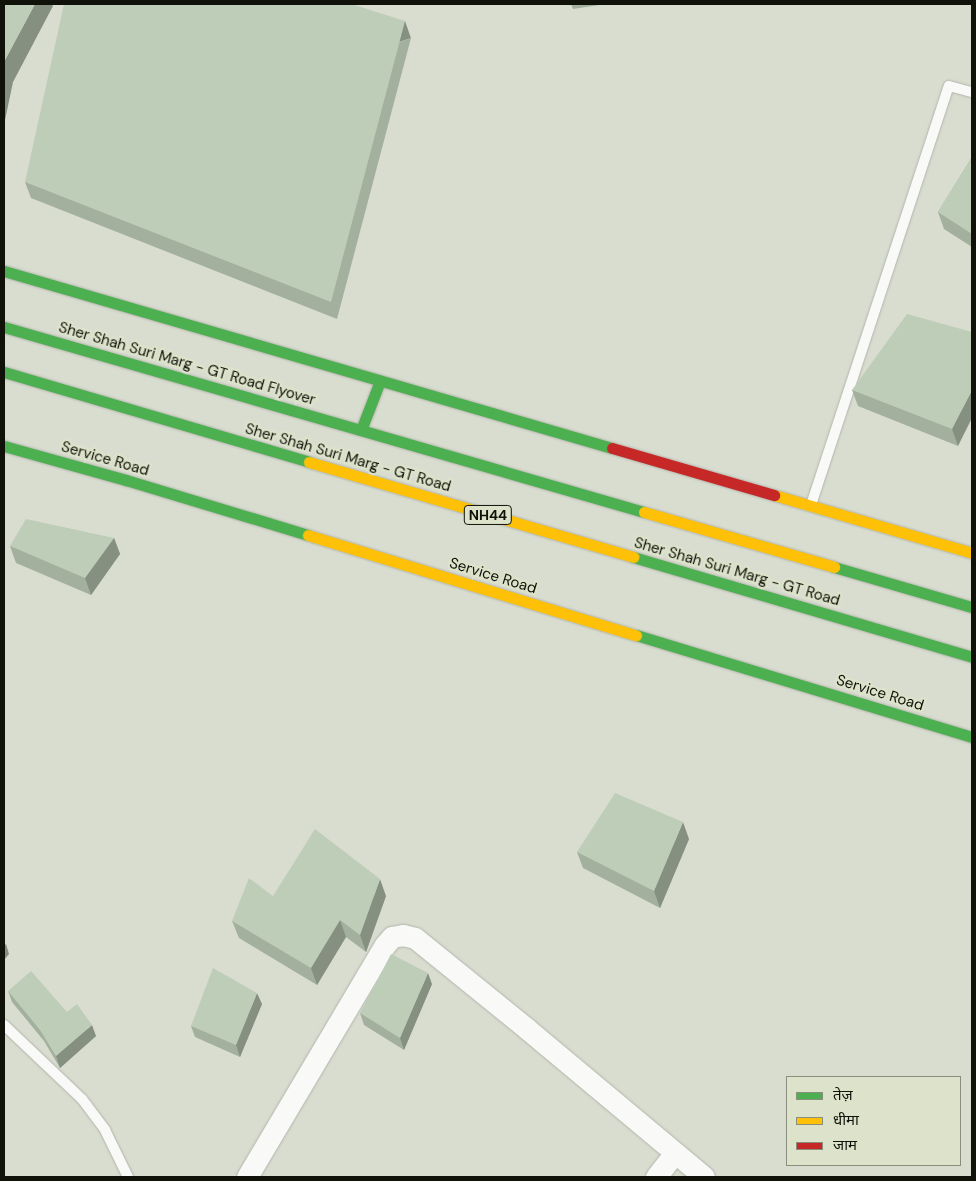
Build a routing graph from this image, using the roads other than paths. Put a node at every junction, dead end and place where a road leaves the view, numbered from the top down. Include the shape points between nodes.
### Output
1 (972, 92) edge
2 (4, 271) edge
3 (4, 327) edge
4 (4, 372) edge
5 (380, 381) junction
6 (361, 430) junction
7 (4, 446) edge
8 (811, 506) junction
9 (972, 553) edge
10 (972, 607) edge
11 (972, 657) edge
12 (972, 737) edge
13 (4, 1025) edge
14 (674, 1154) junction
15 (128, 1177) edge
16 (247, 1177) edge
17 (656, 1177) edge
18 (704, 1177) edge

1 - 8 lane via 949,86
2 - 5 main road
3 - 6 main road, Sher Shah Suri Marg - GT Road Flyover
4 - 11 main road, Sher Shah Suri Marg - GT Road / NH44
5 - 6 main road
5 - 8 main road
6 - 10 main road, Sher Shah Suri Marg - GT Road
7 - 12 main road, Service Road via 126,480
8 - 9 main road
13 - 15 lane via 82,1099 105,1130
14 - 16 street via 415,938 403,935 392,937 385,946
14 - 17 street
14 - 18 street

